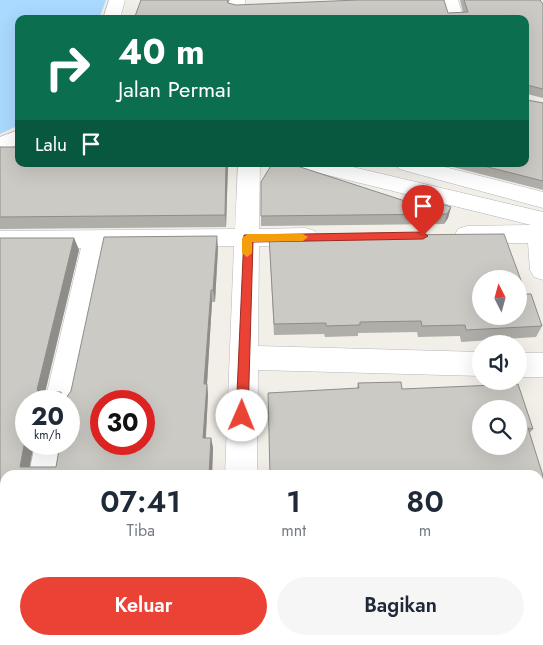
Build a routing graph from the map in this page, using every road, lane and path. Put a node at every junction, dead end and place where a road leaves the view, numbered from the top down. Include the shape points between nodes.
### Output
1 (117, 0) edge
2 (450, 0) edge
3 (255, 5) edge
4 (236, 8) edge
5 (113, 15) edge
6 (455, 15) edge
7 (15, 138) edge
8 (0, 145) edge
9 (249, 167) edge
10 (322, 167) edge
11 (418, 167) edge
12 (543, 200) edge
13 (542, 228) edge
14 (442, 236) edge
15 (325, 237) edge
16 (248, 238) junction
17 (95, 239) junction
18 (0, 240) edge
19 (543, 270) edge
20 (243, 358) junction
21 (472, 364) edge
22 (527, 364) edge
23 (543, 365) edge
24 (62, 390) edge
25 (49, 455) edge
26 (46, 470) edge
27 (241, 470) edge

1 - 5 street
2 - 6 street
3 - 4 street
7 - 8 street
9 - 16 street
10 - 13 street
11 - 12 street
13 - 14 street
13 - 19 street
15 - 16 street
16 - 17 street
16 - 20 street
17 - 18 street
17 - 24 street
20 - 21 street
20 - 27 street
22 - 23 street
25 - 26 street

